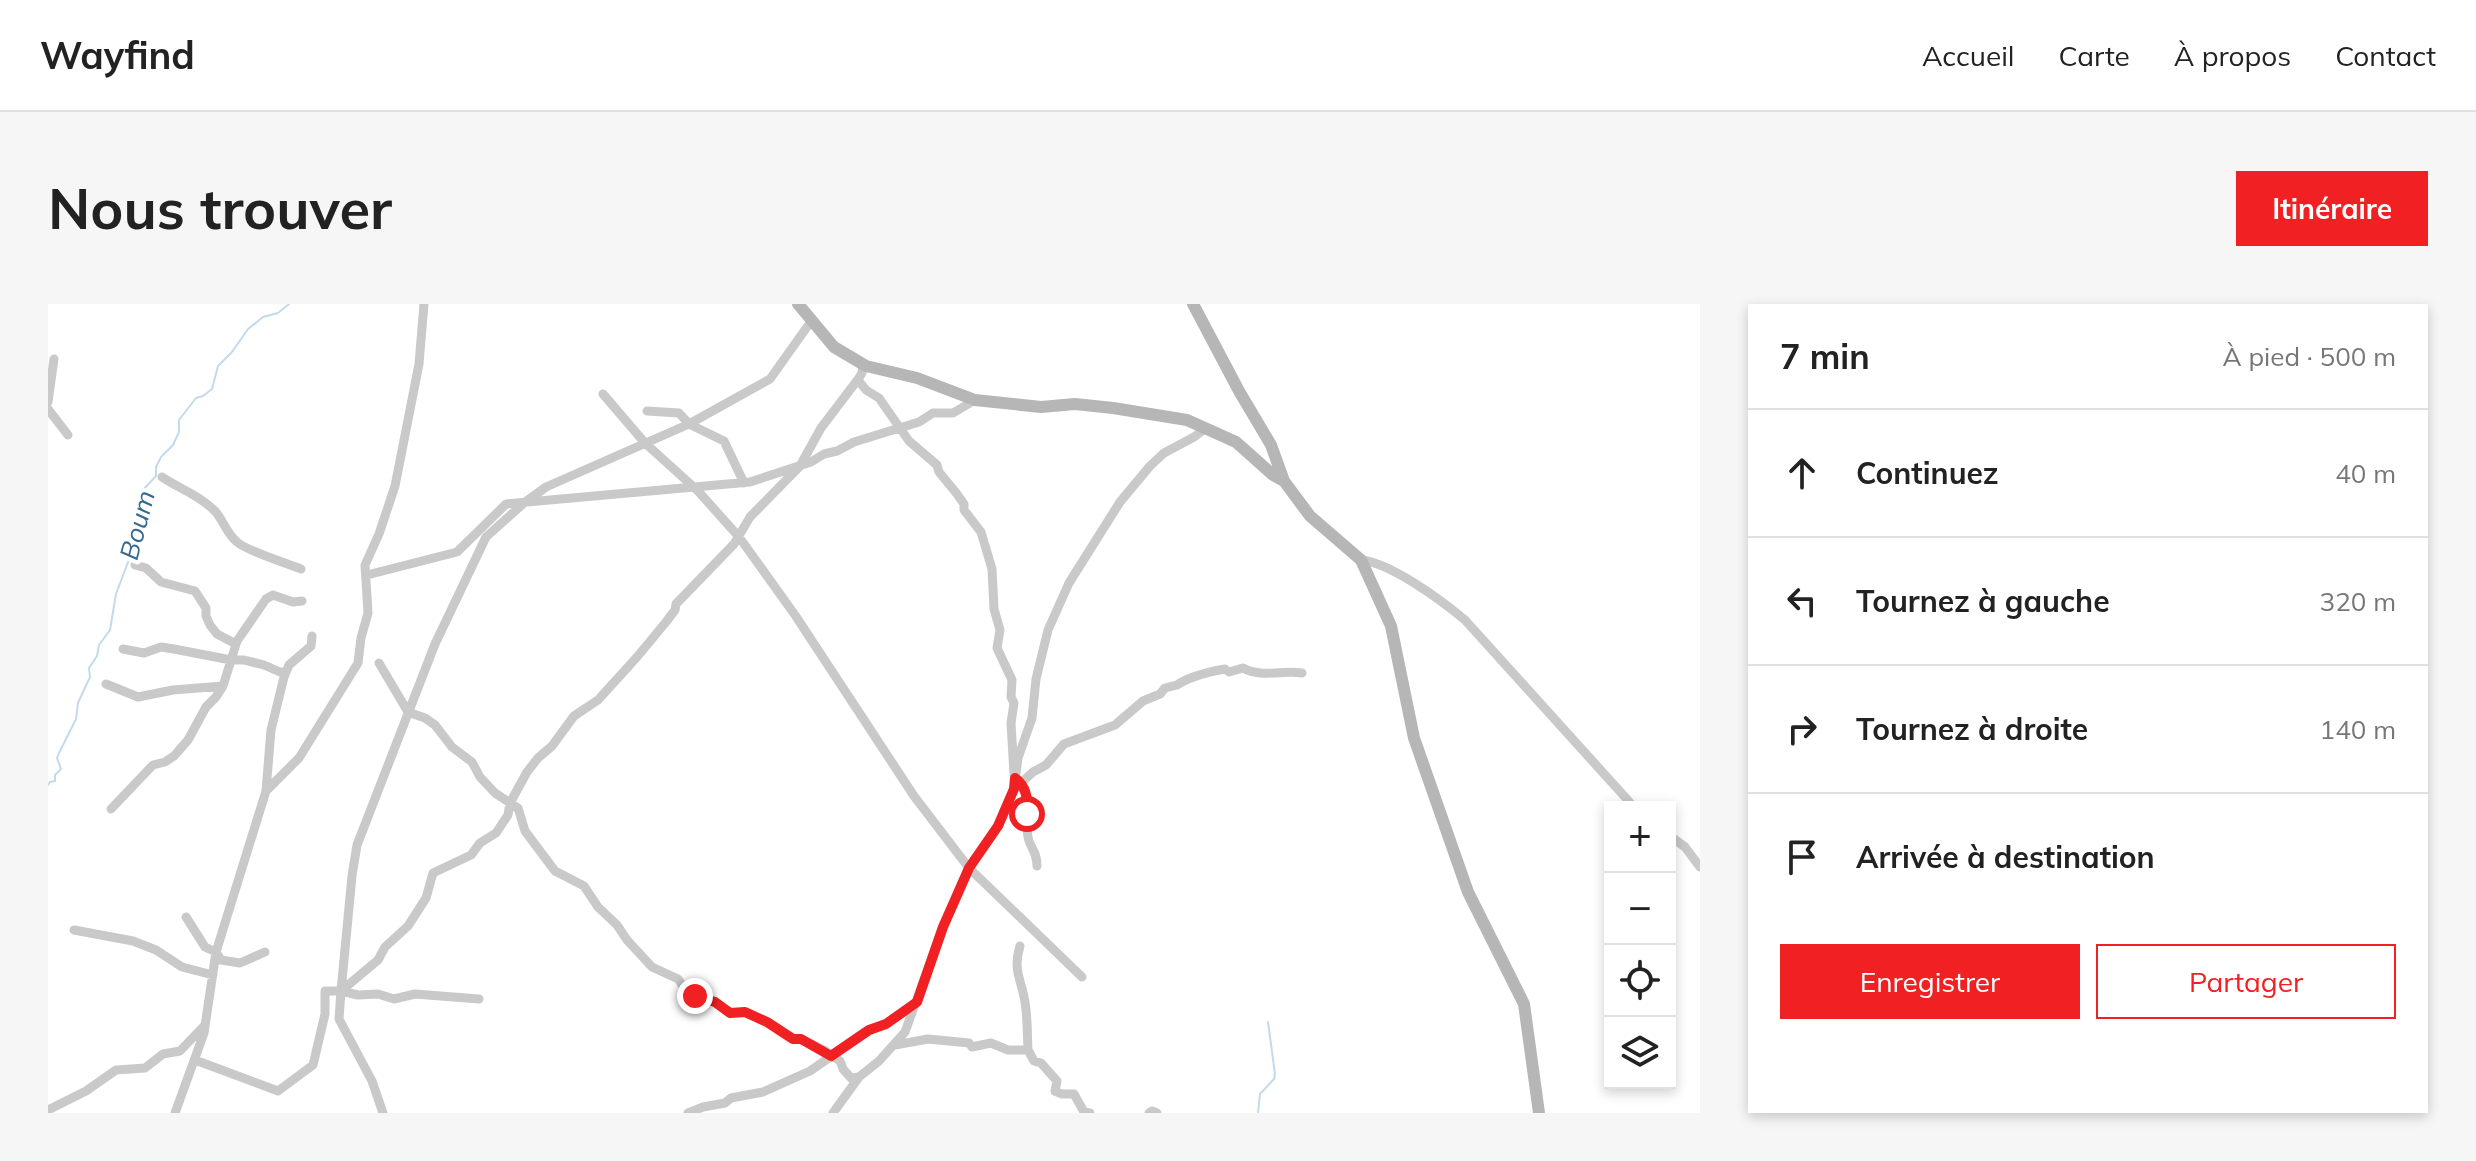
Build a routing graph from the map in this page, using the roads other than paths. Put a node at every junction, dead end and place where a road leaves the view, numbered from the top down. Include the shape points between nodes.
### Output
1 (424, 304) edge
2 (798, 304) edge
3 (1193, 304) edge
4 (812, 320) junction
5 (54, 359) dead end
6 (863, 364) junction
7 (858, 380) junction
8 (603, 394) dead end
9 (975, 400) junction
10 (48, 402) edge
11 (48, 409) edge
12 (647, 411) dead end
13 (689, 424) junction
14 (900, 428) junction
15 (1206, 428) junction
16 (68, 435) dead end
17 (645, 443) junction
18 (800, 466) junction
19 (162, 477) dead end
20 (1284, 481) junction
21 (744, 483) junction
22 (693, 486) junction
23 (524, 503) junction
24 (739, 537) junction
25 (1361, 560) junction
26 (135, 565) dead end
27 (301, 569) dead end
28 (367, 575) junction
29 (302, 601) dead end
30 (312, 636) dead end
31 (236, 644) junction
32 (123, 649) dead end
33 (231, 660) junction
34 (379, 663) dead end
35 (286, 672) junction
36 (1302, 673) dead end
37 (106, 684) dead end
38 (223, 686) junction
39 (408, 712) junction
40 (1018, 781) junction
41 (266, 791) junction
42 (1629, 801) edge
43 (510, 803) junction
44 (111, 809) dead end
45 (1676, 840) edge
46 (1037, 866) dead end
47 (1700, 867) edge
48 (969, 868) junction
49 (186, 917) dead end
50 (74, 930) dead end
51 (1020, 946) dead end
52 (216, 952) junction
53 (265, 952) dead end
54 (213, 975) junction
55 (1082, 977) dead end
56 (341, 991) junction
57 (479, 999) dead end
58 (917, 1002) junction
59 (206, 1024) junction
60 (895, 1045) junction
61 (1028, 1050) junction
62 (831, 1056) junction
63 (195, 1060) junction
64 (859, 1077) junction
65 (378, 1099) junction
66 (48, 1110) edge
67 (175, 1113) edge
68 (372, 1113) edge
69 (383, 1113) edge
70 (688, 1113) edge
71 (833, 1113) edge
72 (1090, 1113) edge
73 (1149, 1113) edge
74 (1157, 1113) edge
75 (1539, 1113) edge

1 - 28 street via 419,364 395,486 365,565
2 - 4 street
3 - 20 street via 1271,445
4 - 6 street via 834,347
4 - 13 street via 770,379
5 - 10 street
6 - 7 street
6 - 9 street
7 - 14 street
7 - 18 street
8 - 17 street
9 - 14 street via 953,413 933,413
9 - 15 street via 1113,408
11 - 16 street
12 - 13 street via 679,413
13 - 17 street
13 - 21 street via 724,441
14 - 18 street
14 - 40 street via 937,465 981,532 992,569 1000,630 997,648 1012,680
15 - 20 street via 1236,442
15 - 40 street via 1150,466 1120,502 1069,583 1048,630 1032,718 1018,758
17 - 22 street
17 - 23 street via 546,487
18 - 21 street
18 - 24 street via 750,517
19 - 27 street via 206,503 237,543
20 - 25 street via 1310,516
21 - 22 street
22 - 23 street
22 - 24 street
23 - 28 street via 506,504 457,552
23 - 39 street via 486,537
24 - 43 street via 598,700 574,716 527,772
24 - 48 street via 914,796
25 - 42 street via 1400,576 1465,620
25 - 75 street via 1391,626 1414,738 1468,892 1524,1004
26 - 31 street via 161,582 195,591 217,634
28 - 41 street via 368,613 358,663 299,758
29 - 31 street via 273,595 266,599
30 - 35 street via 311,646
31 - 33 street
32 - 33 street via 144,653 161,647
33 - 35 street
33 - 38 street
34 - 39 street
35 - 41 street via 271,730
36 - 40 street via 1225,669 1179,681 1115,725 1064,744 1046,765
37 - 38 street via 138,697
38 - 44 street via 174,756 153,765
39 - 43 street via 435,725 487,785
39 - 56 street via 357,845
40 - 46 street via 1029,800 1027,835
40 - 48 street via 998,826
41 - 52 street
43 - 56 street via 496,833 471,855 433,873 426,898 408,926
43 - 62 street via 555,871 584,886 652,967 678,979 695,996 730,1013 745,1012
45 - 47 street
48 - 55 street
48 - 58 street
49 - 52 street via 205,947
50 - 54 street via 133,941 182,967
51 - 61 street via 1017,977 1024,993
52 - 53 street via 221,960 240,963
52 - 54 street
54 - 59 street
56 - 57 street via 394,999 415,994
56 - 63 street via 325,991 313,1065 278,1091
56 - 65 street via 339,1019
58 - 60 street
58 - 62 street
59 - 63 street
59 - 66 street via 180,1051 163,1054 145,1068 116,1070
60 - 61 street via 928,1039
60 - 64 street
61 - 72 street via 1057,1081 1055,1091 1074,1094
62 - 64 street via 851,1078
62 - 70 street via 763,1092
63 - 67 street
64 - 71 street
65 - 68 street
65 - 69 street
73 - 74 street

